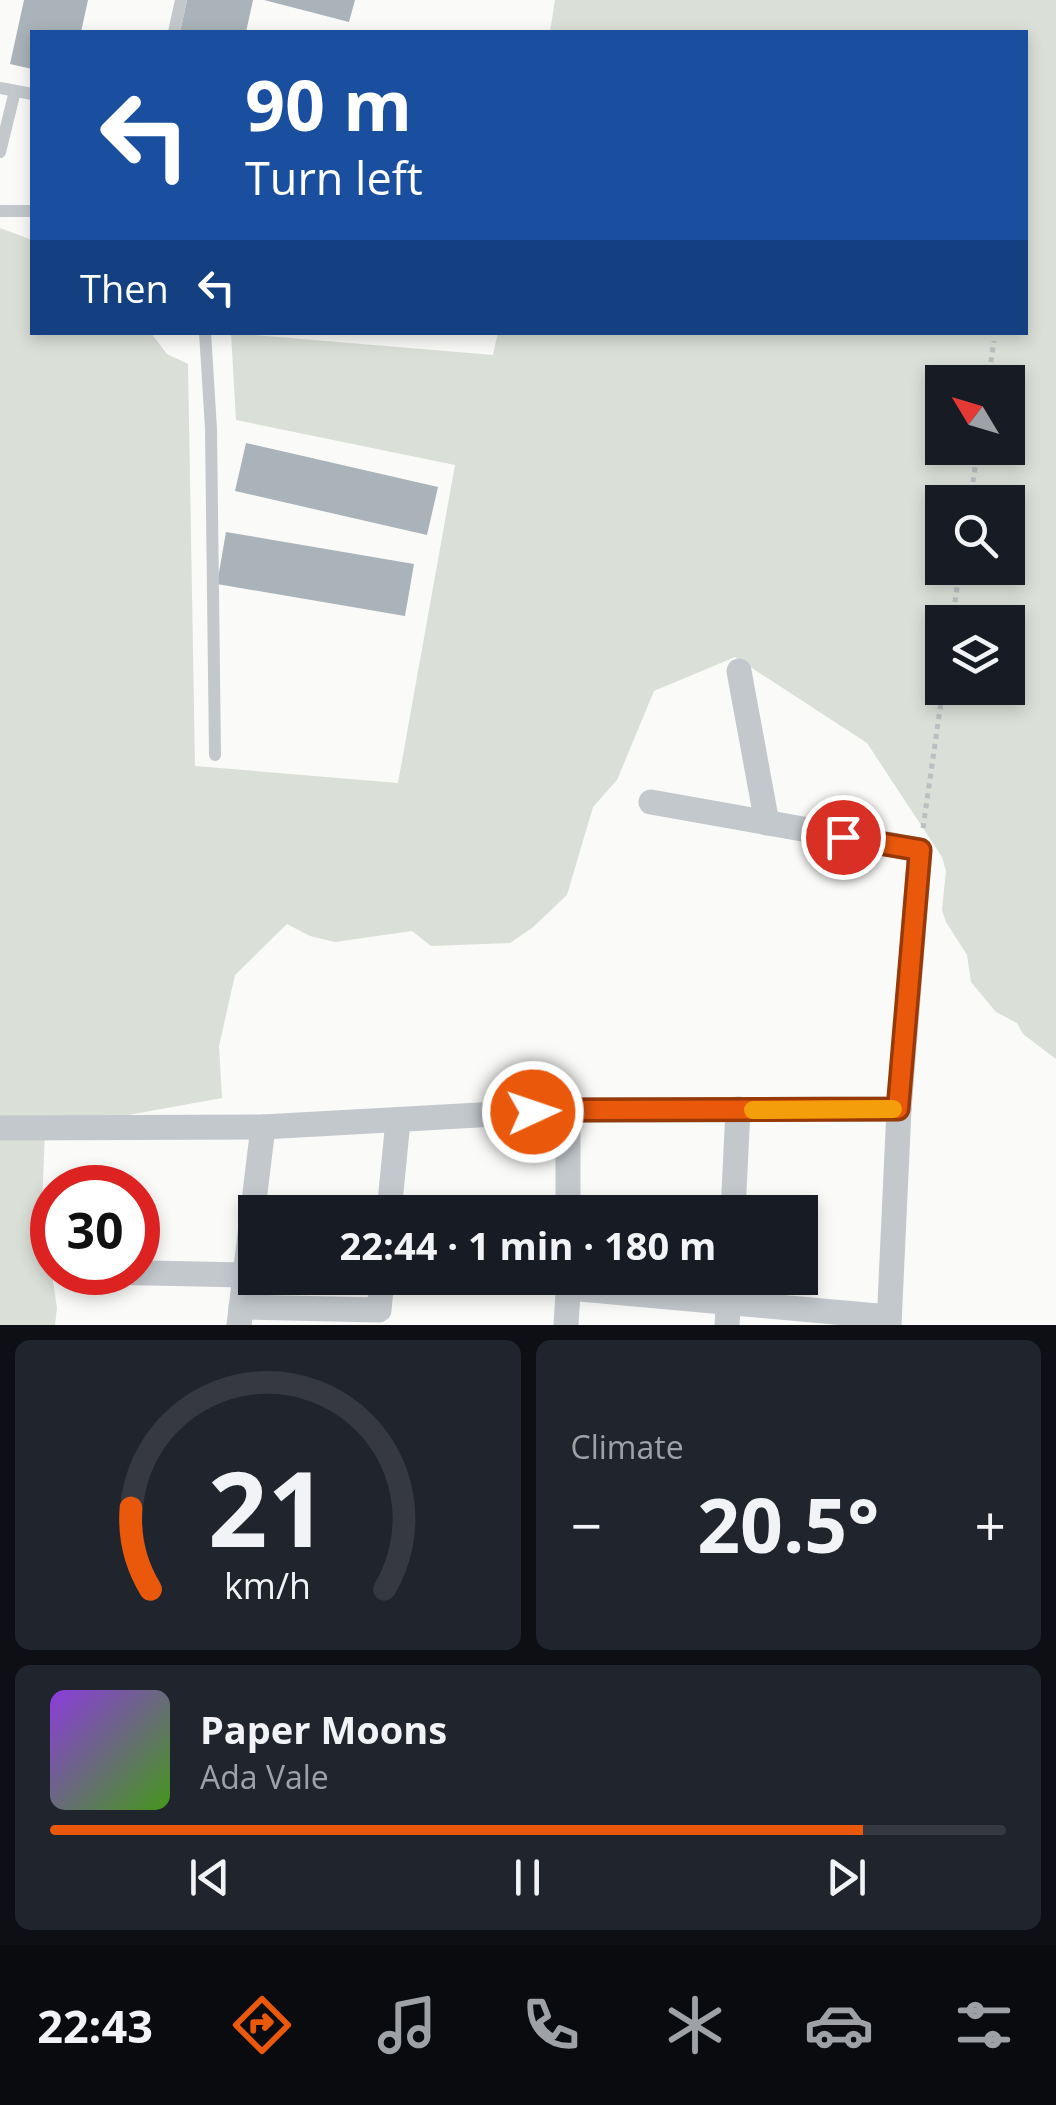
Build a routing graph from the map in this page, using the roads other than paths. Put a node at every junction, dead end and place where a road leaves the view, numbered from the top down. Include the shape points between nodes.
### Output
1 (181, 0) edge
2 (174, 30) edge
3 (0, 88) edge
4 (15, 91) junction
5 (30, 94) edge
6 (0, 152) edge
7 (0, 211) edge
8 (30, 211) edge
9 (204, 335) edge
10 (739, 671) dead end
11 (215, 755) dead end
12 (651, 802) dead end
13 (766, 823) junction
14 (898, 1109) junction
15 (568, 1110) junction
16 (738, 1110) junction
17 (398, 1121) junction
18 (264, 1127) junction
19 (0, 1128) edge
20 (255, 1195) edge
21 (391, 1195) edge
22 (568, 1195) edge
23 (734, 1195) edge
24 (160, 1274) edge
25 (238, 1276) edge
26 (568, 1295) edge
27 (670, 1295) edge
28 (729, 1302) edge
29 (240, 1316) edge
30 (378, 1317) edge
31 (889, 1321) edge
32 (566, 1325) edge

1 - 2 lane
3 - 4 lane
4 - 5 lane
4 - 6 lane
7 - 8 lane
9 - 11 lane
10 - 13 street
12 - 13 street
13 - 14 street via 920,850
14 - 16 street
14 - 31 street
15 - 16 street
15 - 17 street
15 - 22 street
16 - 23 street
17 - 18 street
17 - 21 street
18 - 19 street
18 - 20 street
24 - 25 street
26 - 32 street
27 - 28 street
28 - 31 street
29 - 30 street

